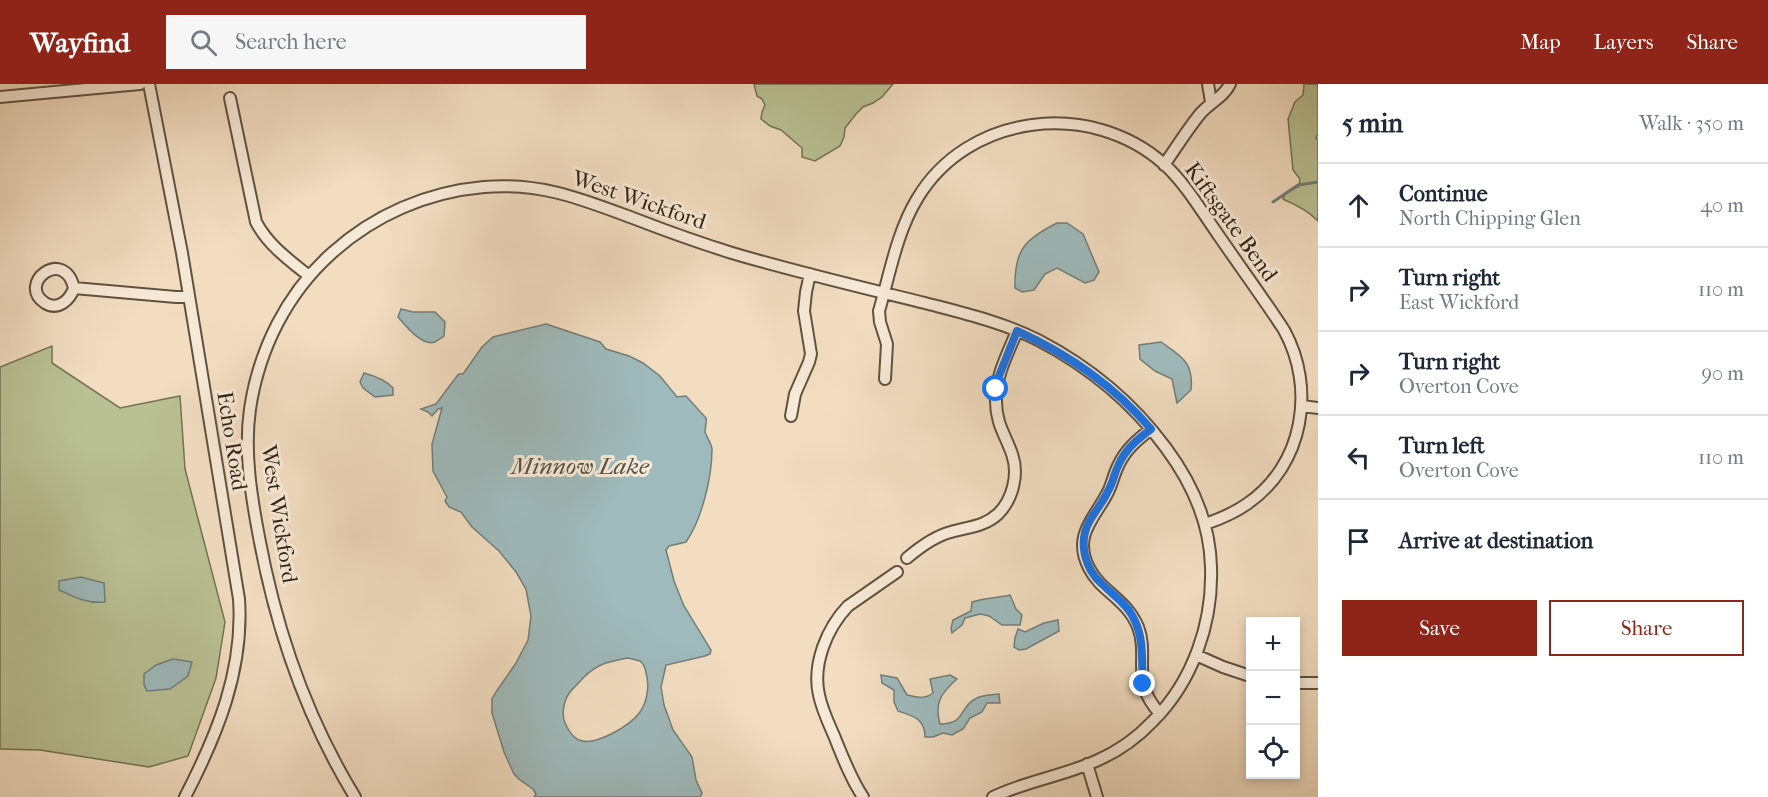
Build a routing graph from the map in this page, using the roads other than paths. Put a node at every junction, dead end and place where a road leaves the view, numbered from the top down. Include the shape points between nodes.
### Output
1 (140, 84) edge
2 (150, 84) edge
3 (1208, 84) edge
4 (1230, 84) edge
5 (0, 97) edge
6 (230, 98) dead end
7 (1211, 102) junction
8 (1164, 165) junction
9 (810, 274) junction
10 (309, 276) junction
11 (74, 288) dead end
12 (884, 293) junction
13 (189, 297) junction
14 (1017, 331) junction
15 (885, 378) dead end
16 (1302, 406) junction
17 (1318, 408) edge
18 (791, 416) dead end
19 (1151, 429) junction
20 (1205, 524) junction
21 (907, 558) dead end
22 (897, 572) dead end
23 (1196, 655) junction
24 (1246, 674) edge
25 (1300, 683) edge
26 (1318, 683) edge
27 (1160, 714) junction
28 (1087, 764) junction
29 (185, 797) edge
30 (355, 797) edge
31 (862, 797) edge
32 (993, 797) edge
33 (1097, 797) edge

1 - 5 street
2 - 13 street, Echo Road
3 - 7 street
4 - 7 street
6 - 10 street via 256,222 265,238
7 - 8 street
8 - 12 street, Kiftsgate Bend via 1117,136 1076,124 1034,124 990,136 950,162 917,198 903,229
8 - 16 street, Kiftsgate Bend via 1189,193 1284,330 1299,366
9 - 10 street, West Wickford via 712,246 569,194 496,186 433,196 389,214 340,246
9 - 12 street, West Wickford
9 - 18 street via 804,311 811,354
10 - 30 street, West Wickford via 279,319 258,371 248,426 249,476 262,552 284,638 320,734
11 - 13 street
12 - 14 street, West Wickford
12 - 15 street, Kiftsgate Bend via 879,316 887,344
13 - 29 street, Echo Road via 239,599 240,628 235,665 218,726
14 - 19 street, West Wickford via 1060,352 1093,375
14 - 21 street via 999,376 996,399 998,421 1014,461 1014,481 1008,499 989,520 943,534
16 - 17 street
16 - 20 street, Kiftsgate Bend via 1291,451 1273,480 1249,503
19 - 20 street, West Wickford via 1182,471
19 - 27 street via 1120,460 1108,493 1088,523 1084,544 1093,574 1133,616 1143,648 1143,684
20 - 23 street, West Wickford via 1211,590
22 - 31 street via 843,612 825,643 819,666 817,687 822,707
23 - 24 street
23 - 27 street, West Wickford via 1177,692
25 - 26 street
27 - 28 street, West Wickford via 1132,740
28 - 32 street, West Wickford
28 - 33 street

